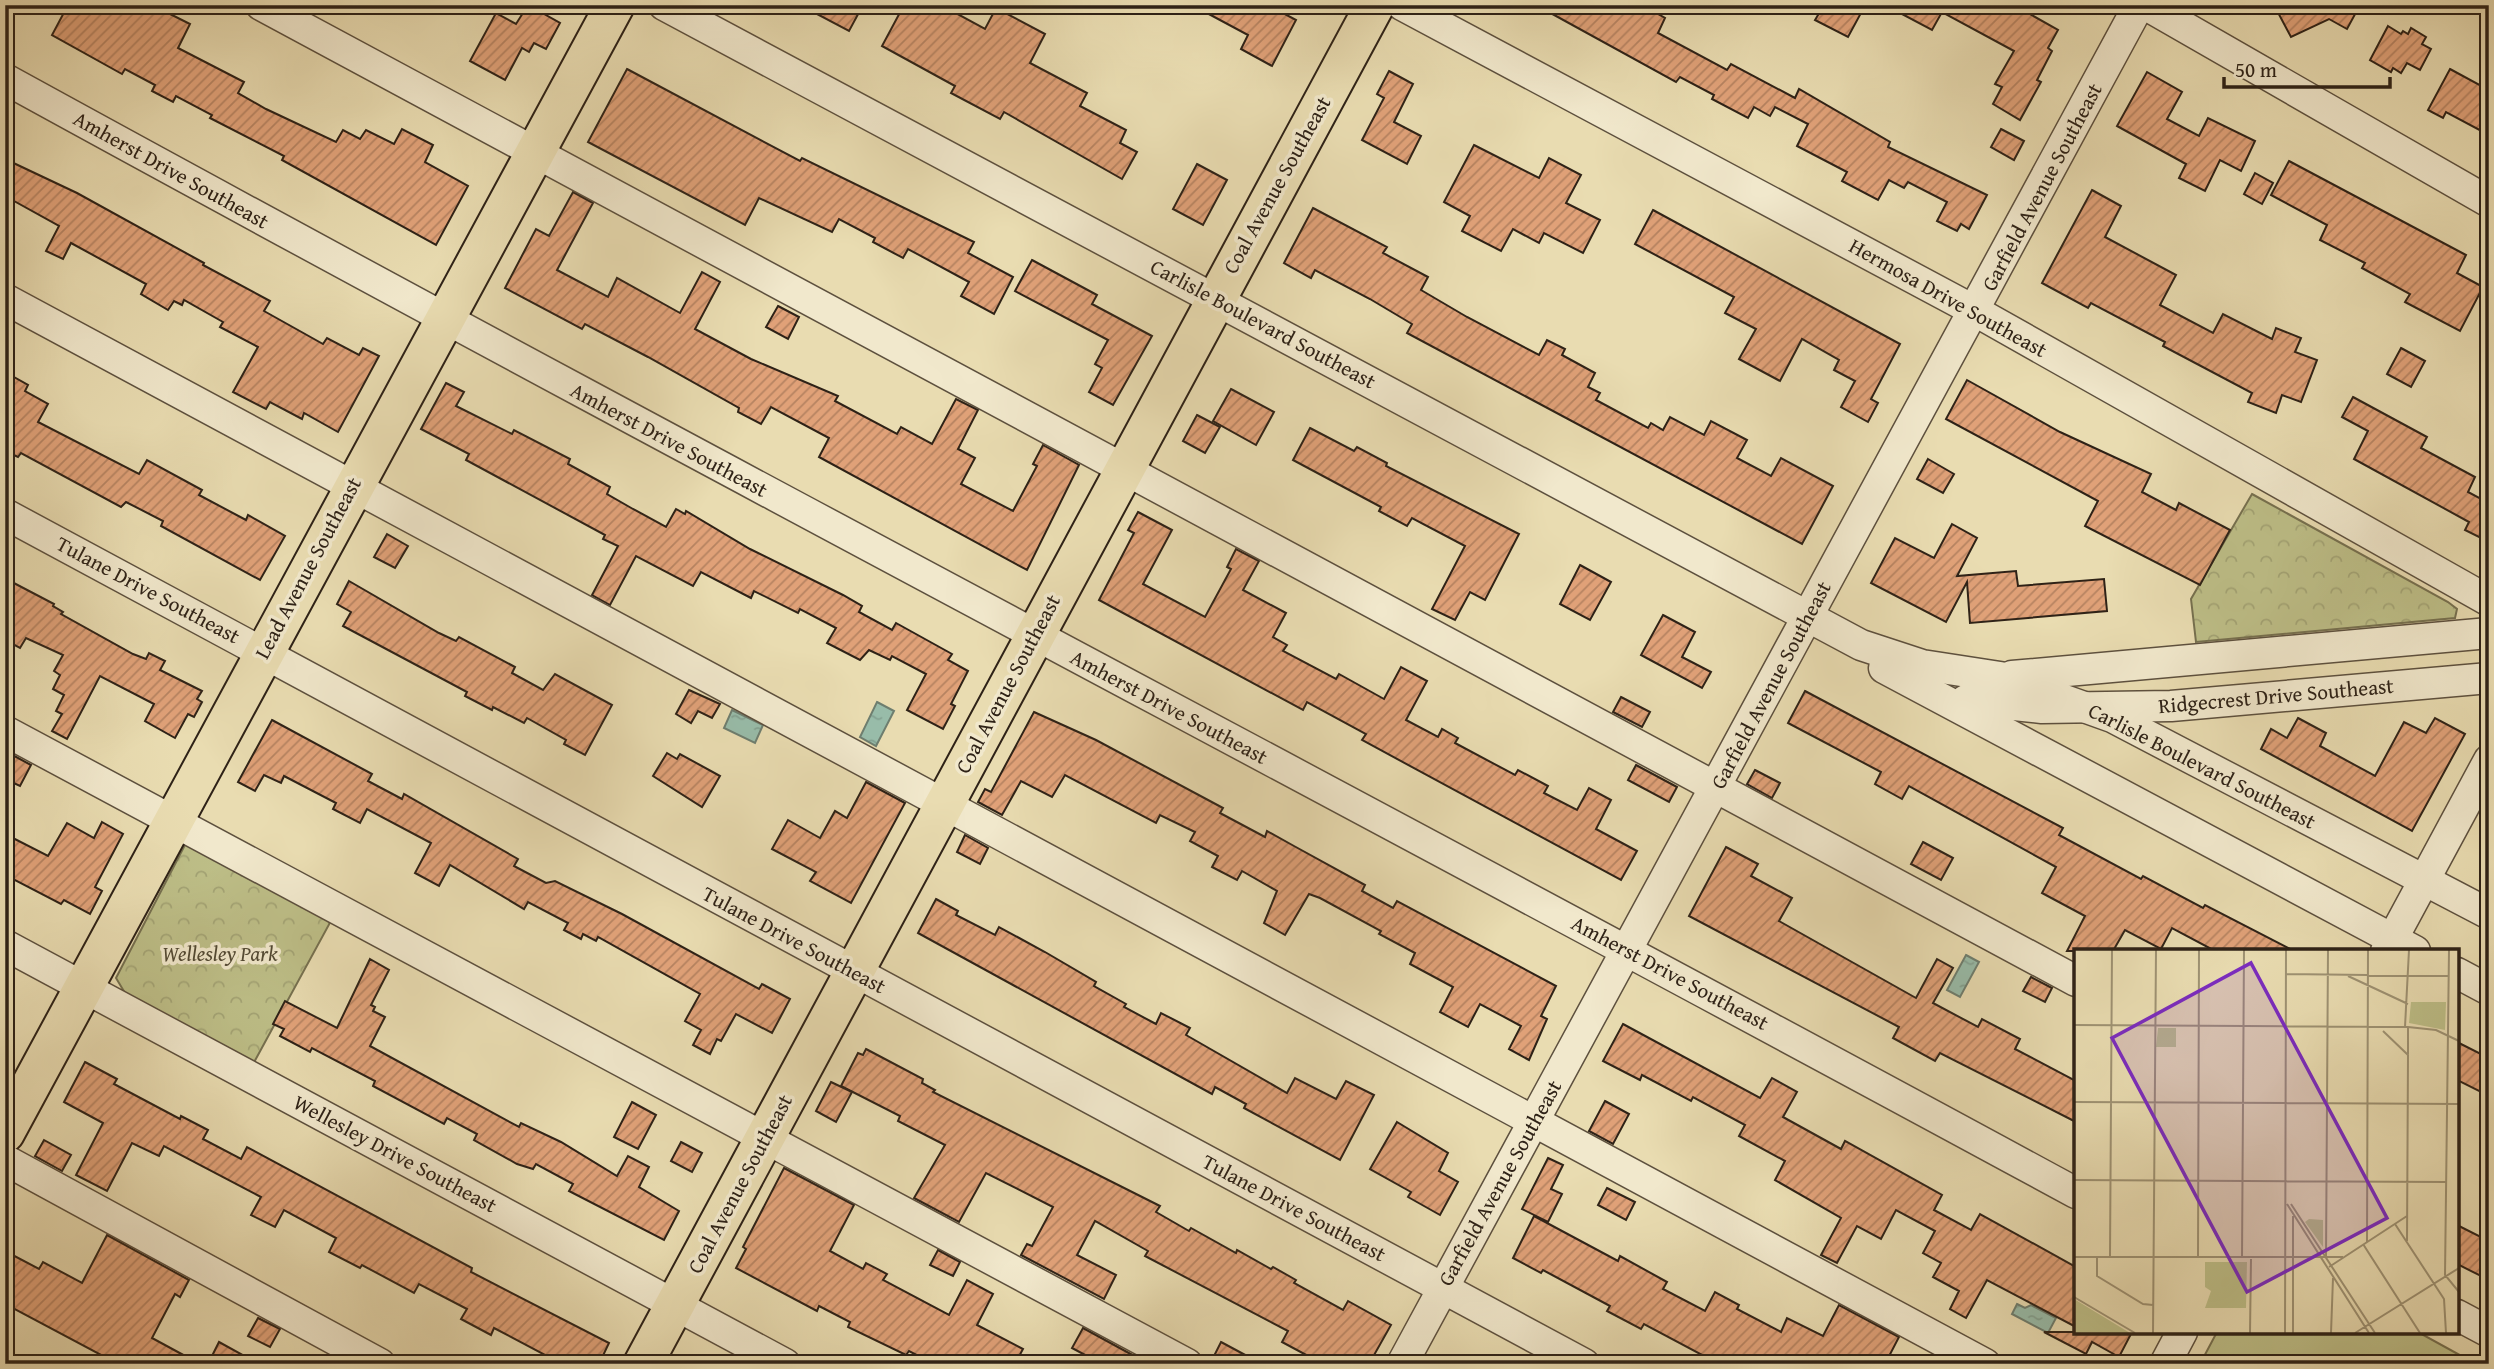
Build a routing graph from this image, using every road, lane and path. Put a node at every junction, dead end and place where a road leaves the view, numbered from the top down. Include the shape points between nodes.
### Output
1 (261, 5) edge
2 (615, 5) edge
3 (664, 5) edge
4 (1375, 5) edge
5 (1402, 5) edge
6 (2139, 5) edge
7 (2146, 5) edge
8 (5, 79) edge
9 (534, 153) junction
10 (2489, 202) edge
11 (5, 299) edge
12 (1215, 299) junction
13 (1975, 311) junction
14 (443, 320) junction
15 (1124, 467) junction
16 (352, 488) junction
17 (5, 514) edge
18 (2489, 601) edge
19 (1808, 615) junction
20 (2489, 633) edge
21 (1034, 636) junction
22 (1861, 645) junction
23 (263, 652) junction
24 (2000, 677) junction
25 (2489, 678) edge
26 (1938, 695) junction
27 (2171, 706) junction
28 (2092, 709) junction
29 (5, 731) edge
30 (2489, 760) edge
31 (2206, 766) junction
32 (1716, 789) junction
33 (942, 806) junction
34 (172, 821) junction
35 (2425, 880) junction
36 (2489, 914) edge
37 (5, 945) edge
38 (2398, 947) edge
39 (1627, 950) junction
40 (853, 972) junction
41 (2459, 974) edge
42 (2074, 980) edge
43 (84, 987) junction
44 (2489, 990) edge
45 (1533, 1123) junction
46 (5, 1133) edge
47 (764, 1139) junction
48 (5, 1160) edge
49 (2074, 1192) edge
50 (1443, 1288) junction
51 (675, 1305) junction
52 (2459, 1316) edge
53 (2489, 1332) edge
54 (2181, 1334) edge
55 (380, 1364) edge
56 (643, 1364) edge
57 (785, 1364) edge
58 (1187, 1364) edge
59 (1402, 1364) edge
60 (1584, 1364) edge
61 (1985, 1364) edge
62 (2165, 1364) edge

1 - 9 street
2 - 9 main road, Lead Avenue Southeast
3 - 12 street, Carlisle Boulevard Southeast
4 - 12 main road, Coal Avenue Southeast
5 - 13 street, Hermosa Drive Southeast
6 - 13 street, Garfield Avenue Southeast
7 - 10 street
8 - 14 street, Amherst Drive Southeast
9 - 14 main road, Lead Avenue Southeast
9 - 15 street
11 - 16 street
12 - 15 main road, Coal Avenue Southeast
12 - 19 street, Carlisle Boulevard Southeast
13 - 18 street, Hermosa Drive Southeast
13 - 19 street, Garfield Avenue Southeast
14 - 16 main road, Lead Avenue Southeast
14 - 21 street, Amherst Drive Southeast
15 - 21 main road, Coal Avenue Southeast
15 - 32 street
16 - 23 main road, Lead Avenue Southeast
16 - 33 street
17 - 23 street, Tulane Drive Southeast
19 - 22 street, Carlisle Boulevard Southeast
19 - 32 street, Garfield Avenue Southeast
20 - 24 street, Ridgecrest Drive Southeast
21 - 33 main road, Coal Avenue Southeast
21 - 39 street, Amherst Drive Southeast
22 - 24 street, Carlisle Boulevard Southeast via 1934,667
22 - 26 street, Carlisle Boulevard Southeast via 1883,667
23 - 34 main road, Lead Avenue Southeast
23 - 40 street, Tulane Drive Southeast
24 - 28 street, Carlisle Boulevard Southeast
25 - 27 street, Ridgecrest Drive Southeast
26 - 28 street, Ridgecrest Drive Southeast via 1994,706
26 - 38 street, Carlisle Boulevard Southeast
27 - 28 street, Ridgecrest Drive Southeast
27 - 31 street via 2171,729 2178,742
28 - 31 street, Carlisle Boulevard Southeast
29 - 34 street
30 - 35 street
31 - 35 street, Carlisle Boulevard Southeast
32 - 39 street, Garfield Avenue Southeast
32 - 42 street
33 - 40 main road, Coal Avenue Southeast
33 - 45 street
34 - 43 main road, Lead Avenue Southeast
34 - 47 street
35 - 36 street, Carlisle Boulevard Southeast
35 - 38 street
37 - 43 street, Wellesley Drive Southeast
39 - 45 street, Garfield Avenue Southeast
39 - 49 street, Amherst Drive Southeast
40 - 47 main road, Coal Avenue Southeast
40 - 50 street, Tulane Drive Southeast
41 - 44 street
43 - 46 main road, Lead Avenue Southeast
43 - 51 street, Wellesley Drive Southeast
45 - 50 street, Garfield Avenue Southeast
45 - 61 street
47 - 51 main road, Coal Avenue Southeast
47 - 58 street
48 - 55 street
50 - 59 street, Garfield Avenue Southeast
50 - 60 street, Tulane Drive Southeast
51 - 56 main road, Coal Avenue Southeast
51 - 57 street, Wellesley Drive Southeast
52 - 53 street
54 - 62 street

